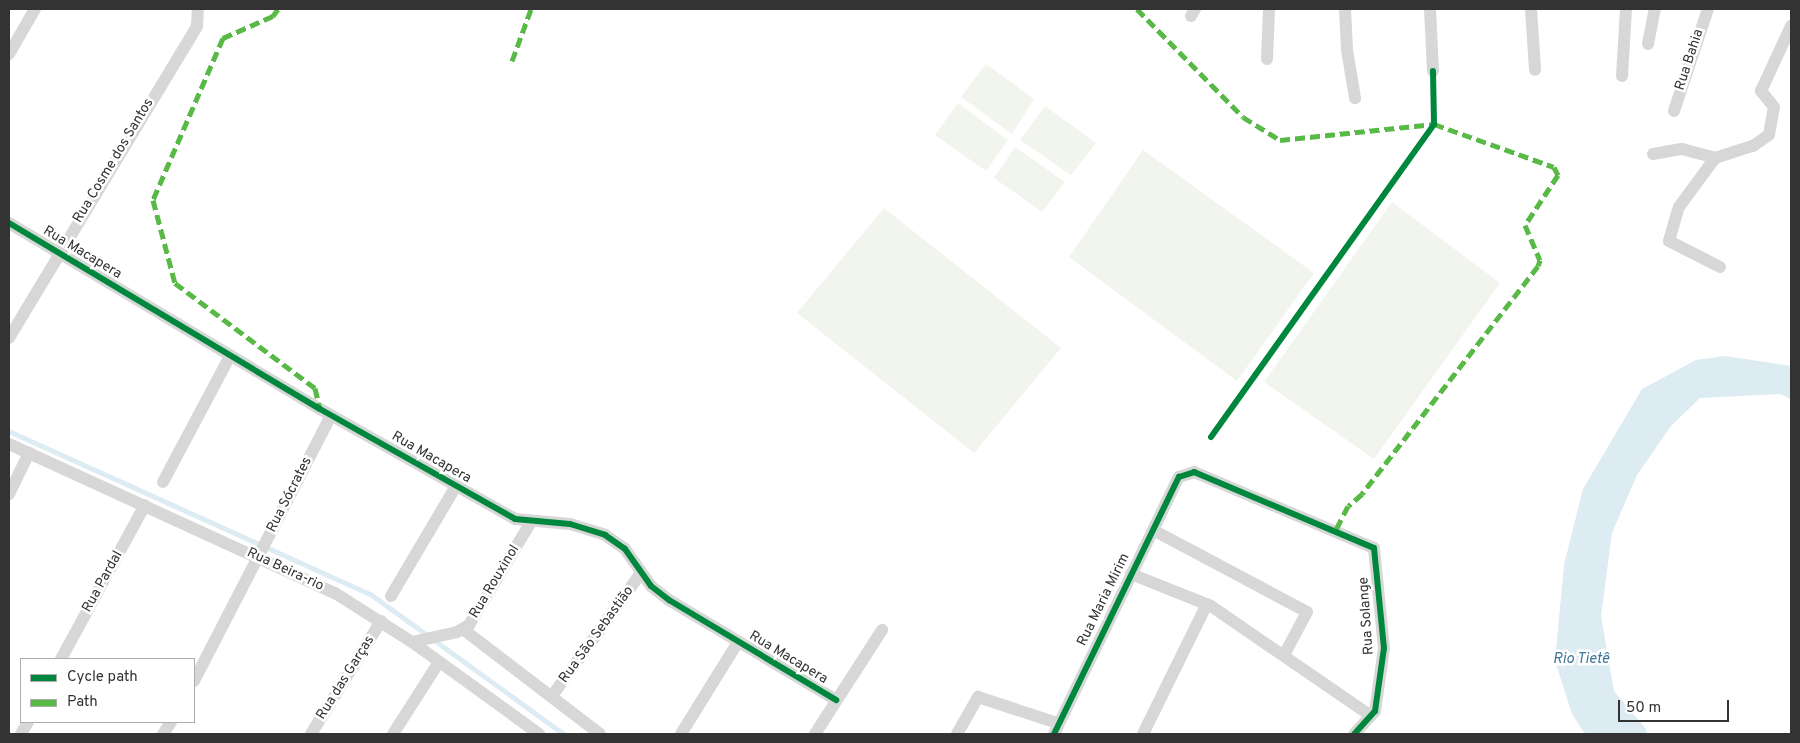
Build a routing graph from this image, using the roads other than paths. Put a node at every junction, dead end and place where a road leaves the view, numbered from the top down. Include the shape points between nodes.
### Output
1 (35, 9) edge
2 (198, 9) edge
3 (1268, 9) edge
4 (1345, 9) edge
5 (1430, 9) edge
6 (1531, 9) edge
7 (1626, 9) edge
8 (1655, 9) edge
9 (1708, 9) edge
10 (1791, 26) edge
11 (1648, 44) dead end
12 (9, 54) edge
13 (1267, 59) dead end
14 (1433, 70) dead end
15 (1535, 70) dead end
16 (1622, 76) dead end
17 (1355, 98) dead end
18 (1674, 111) dead end
19 (1652, 154) dead end
20 (1715, 158) junction
21 (9, 223) edge
22 (58, 253) junction
23 (1720, 267) dead end
24 (9, 338) edge
25 (230, 356) junction
26 (331, 415) junction
27 (9, 444) edge
28 (30, 453) junction
29 (162, 482) dead end
30 (456, 486) junction
31 (9, 494) edge
32 (145, 505) junction
33 (531, 522) junction
34 (1153, 530) junction
35 (1374, 548) joint
36 (259, 555) junction
37 (641, 573) junction
38 (1131, 574) junction
39 (391, 596) dead end
40 (1207, 604) junction
41 (381, 621) junction
42 (464, 630) junction
43 (882, 630) dead end
44 (417, 640) junction
45 (738, 642) junction
46 (1284, 655) junction
47 (62, 658) edge
48 (439, 662) junction
49 (195, 680) edge
50 (552, 696) junction
51 (836, 700) junction
52 (1371, 716) junction
53 (27, 723) edge
54 (170, 723) edge
55 (1056, 729) edge
56 (21, 734) edge
57 (163, 734) edge
58 (311, 734) edge
59 (393, 734) edge
60 (539, 734) edge
61 (600, 734) edge
62 (681, 734) edge
63 (815, 734) edge
64 (957, 734) edge
65 (1143, 734) edge
66 (1354, 734) edge

1 - 12 street
2 - 22 street, Rua Cosme dos Santos via 197,26
3 - 13 street
4 - 17 street via 1347,50
5 - 14 street
6 - 15 street
7 - 16 street
8 - 11 street
9 - 18 street, Rua Bahia
10 - 20 street via 1761,91 1774,107 1769,135 1753,146
19 - 20 street via 1682,149
20 - 23 street via 1680,207 1669,241
21 - 22 street, Rua Macapera
22 - 24 street, Rua Cosme dos Santos
22 - 25 street, Rua Macapera
25 - 26 street, Rua Macapera
25 - 29 street
26 - 30 street, Rua Macapera
26 - 36 street, Rua Sócrates
27 - 28 street, Rua Beira-rio
28 - 31 street
28 - 32 street, Rua Beira-rio
30 - 33 street, Rua Macapera via 515,519
30 - 39 street
32 - 36 street, Rua Beira-rio
32 - 47 street, Rua Pardal
33 - 37 street, Rua Macapera via 570,524 605,535 624,549
33 - 42 street, Rua Rouxinol
34 - 35 street, Rua Maria Mirim via 1179,478 1194,472
34 - 38 street, Rua Maria Mirim
34 - 46 street via 1307,612
35 - 52 street, Rua Solange via 1384,648 1375,711
36 - 41 street, Rua Beira-rio via 335,593
36 - 49 street, Rua Sócrates
37 - 45 street, Rua Macapera via 669,600
37 - 50 street, Rua São Sebastião
38 - 40 street
38 - 55 street, Rua Maria Mirim
40 - 46 street
40 - 65 street
41 - 44 street, Rua Beira-rio
41 - 58 street, Rua das Garças
42 - 44 street, Rua Rouxinol
42 - 50 street
43 - 51 street
44 - 48 street, Rua Beira-rio
45 - 51 street, Rua Macapera
45 - 62 street
46 - 52 street
48 - 59 street
48 - 60 street, Rua Beira-rio
50 - 61 street
51 - 63 street
52 - 66 street, Rua Solange
53 - 56 street
54 - 57 street
55 - 64 street via 978,697

